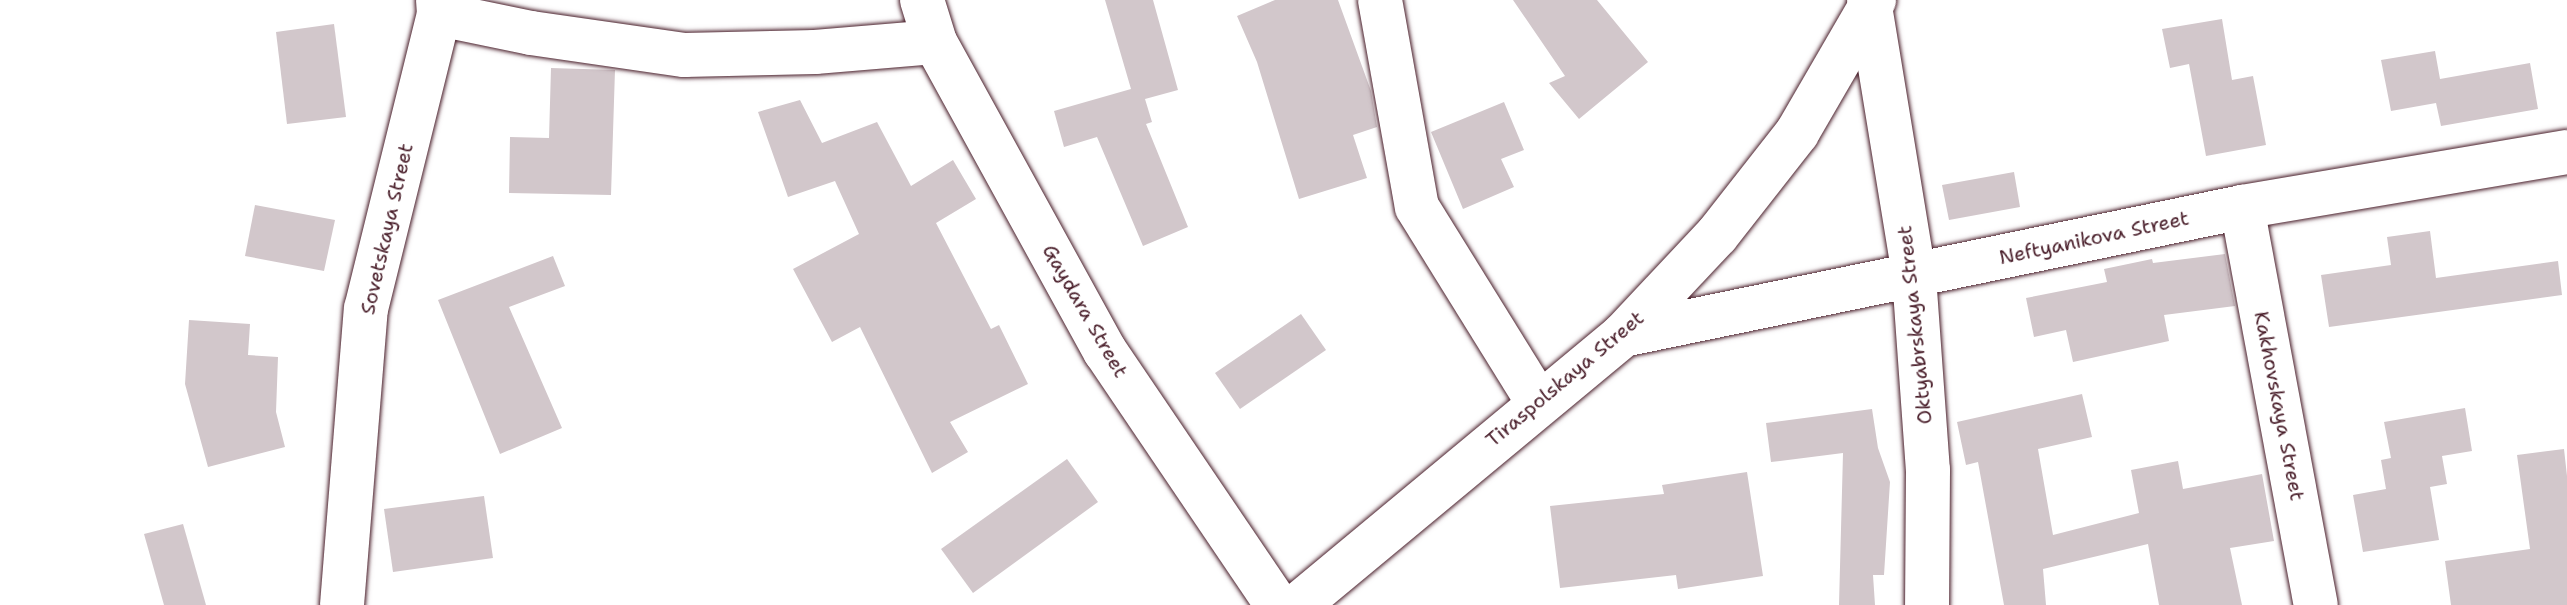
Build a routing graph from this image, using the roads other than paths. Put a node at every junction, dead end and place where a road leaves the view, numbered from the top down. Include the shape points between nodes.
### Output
1 (922, 0) edge
2 (1380, 0) edge
3 (1871, 2) edge
4 (439, 7) edge
5 (935, 42) junction
6 (2567, 152) edge
7 (2242, 207) junction
8 (1914, 276) junction
9 (1623, 335) junction
10 (1538, 402) junction
11 (342, 605) edge
12 (1277, 605) edge
13 (1298, 605) edge
14 (1927, 605) edge
15 (2316, 605) edge

1 - 5 street, Gaydara Street
2 - 10 street via 1417,207
3 - 8 street, Oktyabrskaya Street
3 - 9 street, Tiraspolskaya Street via 1797,133 1717,235
4 - 5 street via 531,33 684,55
4 - 11 street, Sovetskaya Street via 366,309
5 - 12 street, Gaydara Street via 1105,351
6 - 7 street, Neftyanikova Street
7 - 8 street, Neftyanikova Street
7 - 15 street, Kakhovskaya Street
8 - 9 street, Neftyanikova Street
8 - 14 street, Oktyabrskaya Street via 1928,470
9 - 10 street, Tiraspolskaya Street
10 - 13 street, Tiraspolskaya Street

